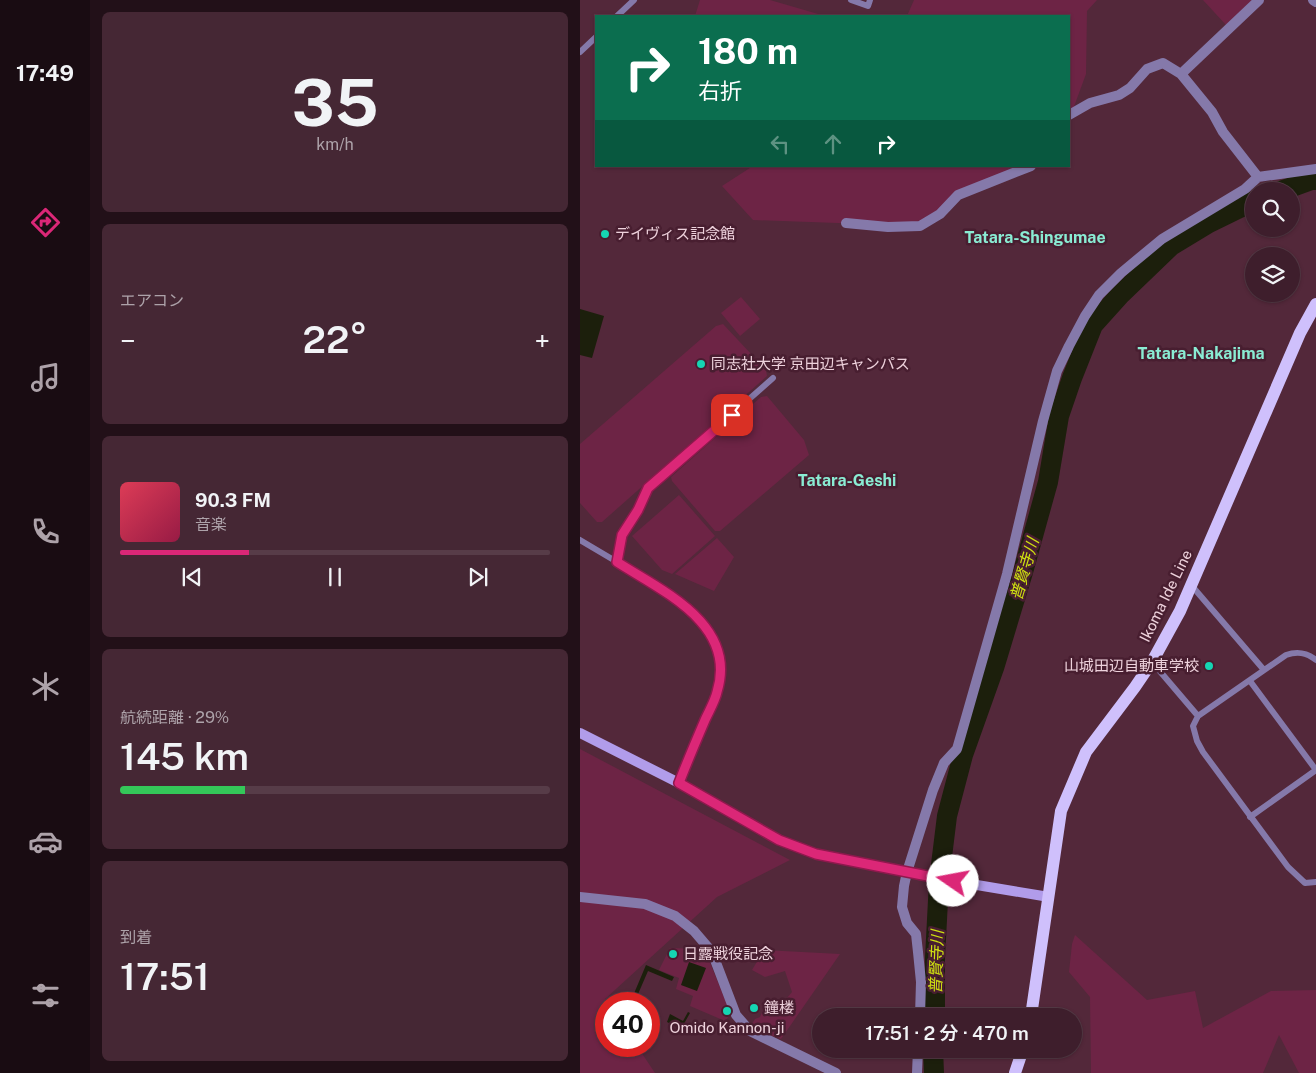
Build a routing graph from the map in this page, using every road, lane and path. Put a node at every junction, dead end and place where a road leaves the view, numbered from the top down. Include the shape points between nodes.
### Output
1 (634, 0) edge
2 (852, 0) edge
3 (870, 0) edge
4 (1259, 0) edge
5 (618, 15) edge
6 (595, 38) edge
7 (580, 52) edge
8 (1181, 74) junction
9 (1070, 114) edge
10 (1029, 167) edge
11 (1316, 169) edge
12 (1258, 177) junction
13 (846, 223) dead end
14 (1316, 304) edge
15 (773, 378) dead end
16 (580, 540) edge
17 (617, 562) junction
18 (1192, 586) junction
19 (1316, 660) edge
20 (1152, 662) junction
21 (1264, 670) junction
22 (1250, 681) junction
23 (1198, 716) junction
24 (580, 733) edge
25 (679, 783) junction
26 (1250, 817) junction
27 (911, 873) junction
28 (1316, 882) edge
29 (580, 897) edge
30 (1049, 897) junction
31 (920, 1008) edge
32 (1032, 1008) edge
33 (918, 1058) edge
34 (1020, 1058) edge
35 (1016, 1072) edge
36 (836, 1073) edge
37 (917, 1073) edge

1 - 5 lane
2 - 3 lane via 868,6
4 - 8 street
6 - 7 lane
8 - 9 street via 1164,63 1152,66 1119,95 1090,103
8 - 12 street
10 - 13 street via 958,195 940,214 920,226
11 - 12 street
12 - 27 street via 1245,189 1162,239 1121,273 1099,296 1069,346 1057,371 1043,421 1007,574 957,749 944,763 933,790
14 - 18 main road, Ikoma Ide Line via 1300,334
15 - 17 lane via 648,488 622,535
16 - 17 lane
17 - 25 lane via 686,606 706,627 717,648 721,671 718,692
18 - 20 main road, Ikoma Ide Line
18 - 21 lane
19 - 21 lane via 1306,654 1290,653
20 - 23 lane
20 - 30 main road, Ikoma Ide Line via 1086,752 1062,811
21 - 22 lane
22 - 23 lane
22 - 26 lane via 1316,770
23 - 26 lane via 1193,726 1197,741
24 - 25 street
25 - 27 street via 779,840 816,854
26 - 28 lane via 1296,877 1305,883
27 - 30 street
27 - 31 street via 902,907 907,923 916,934
29 - 36 street via 645,904 675,916 712,952 736,1015 750,1031
30 - 32 main road, Ikoma Ide Line
33 - 37 street
34 - 35 main road

